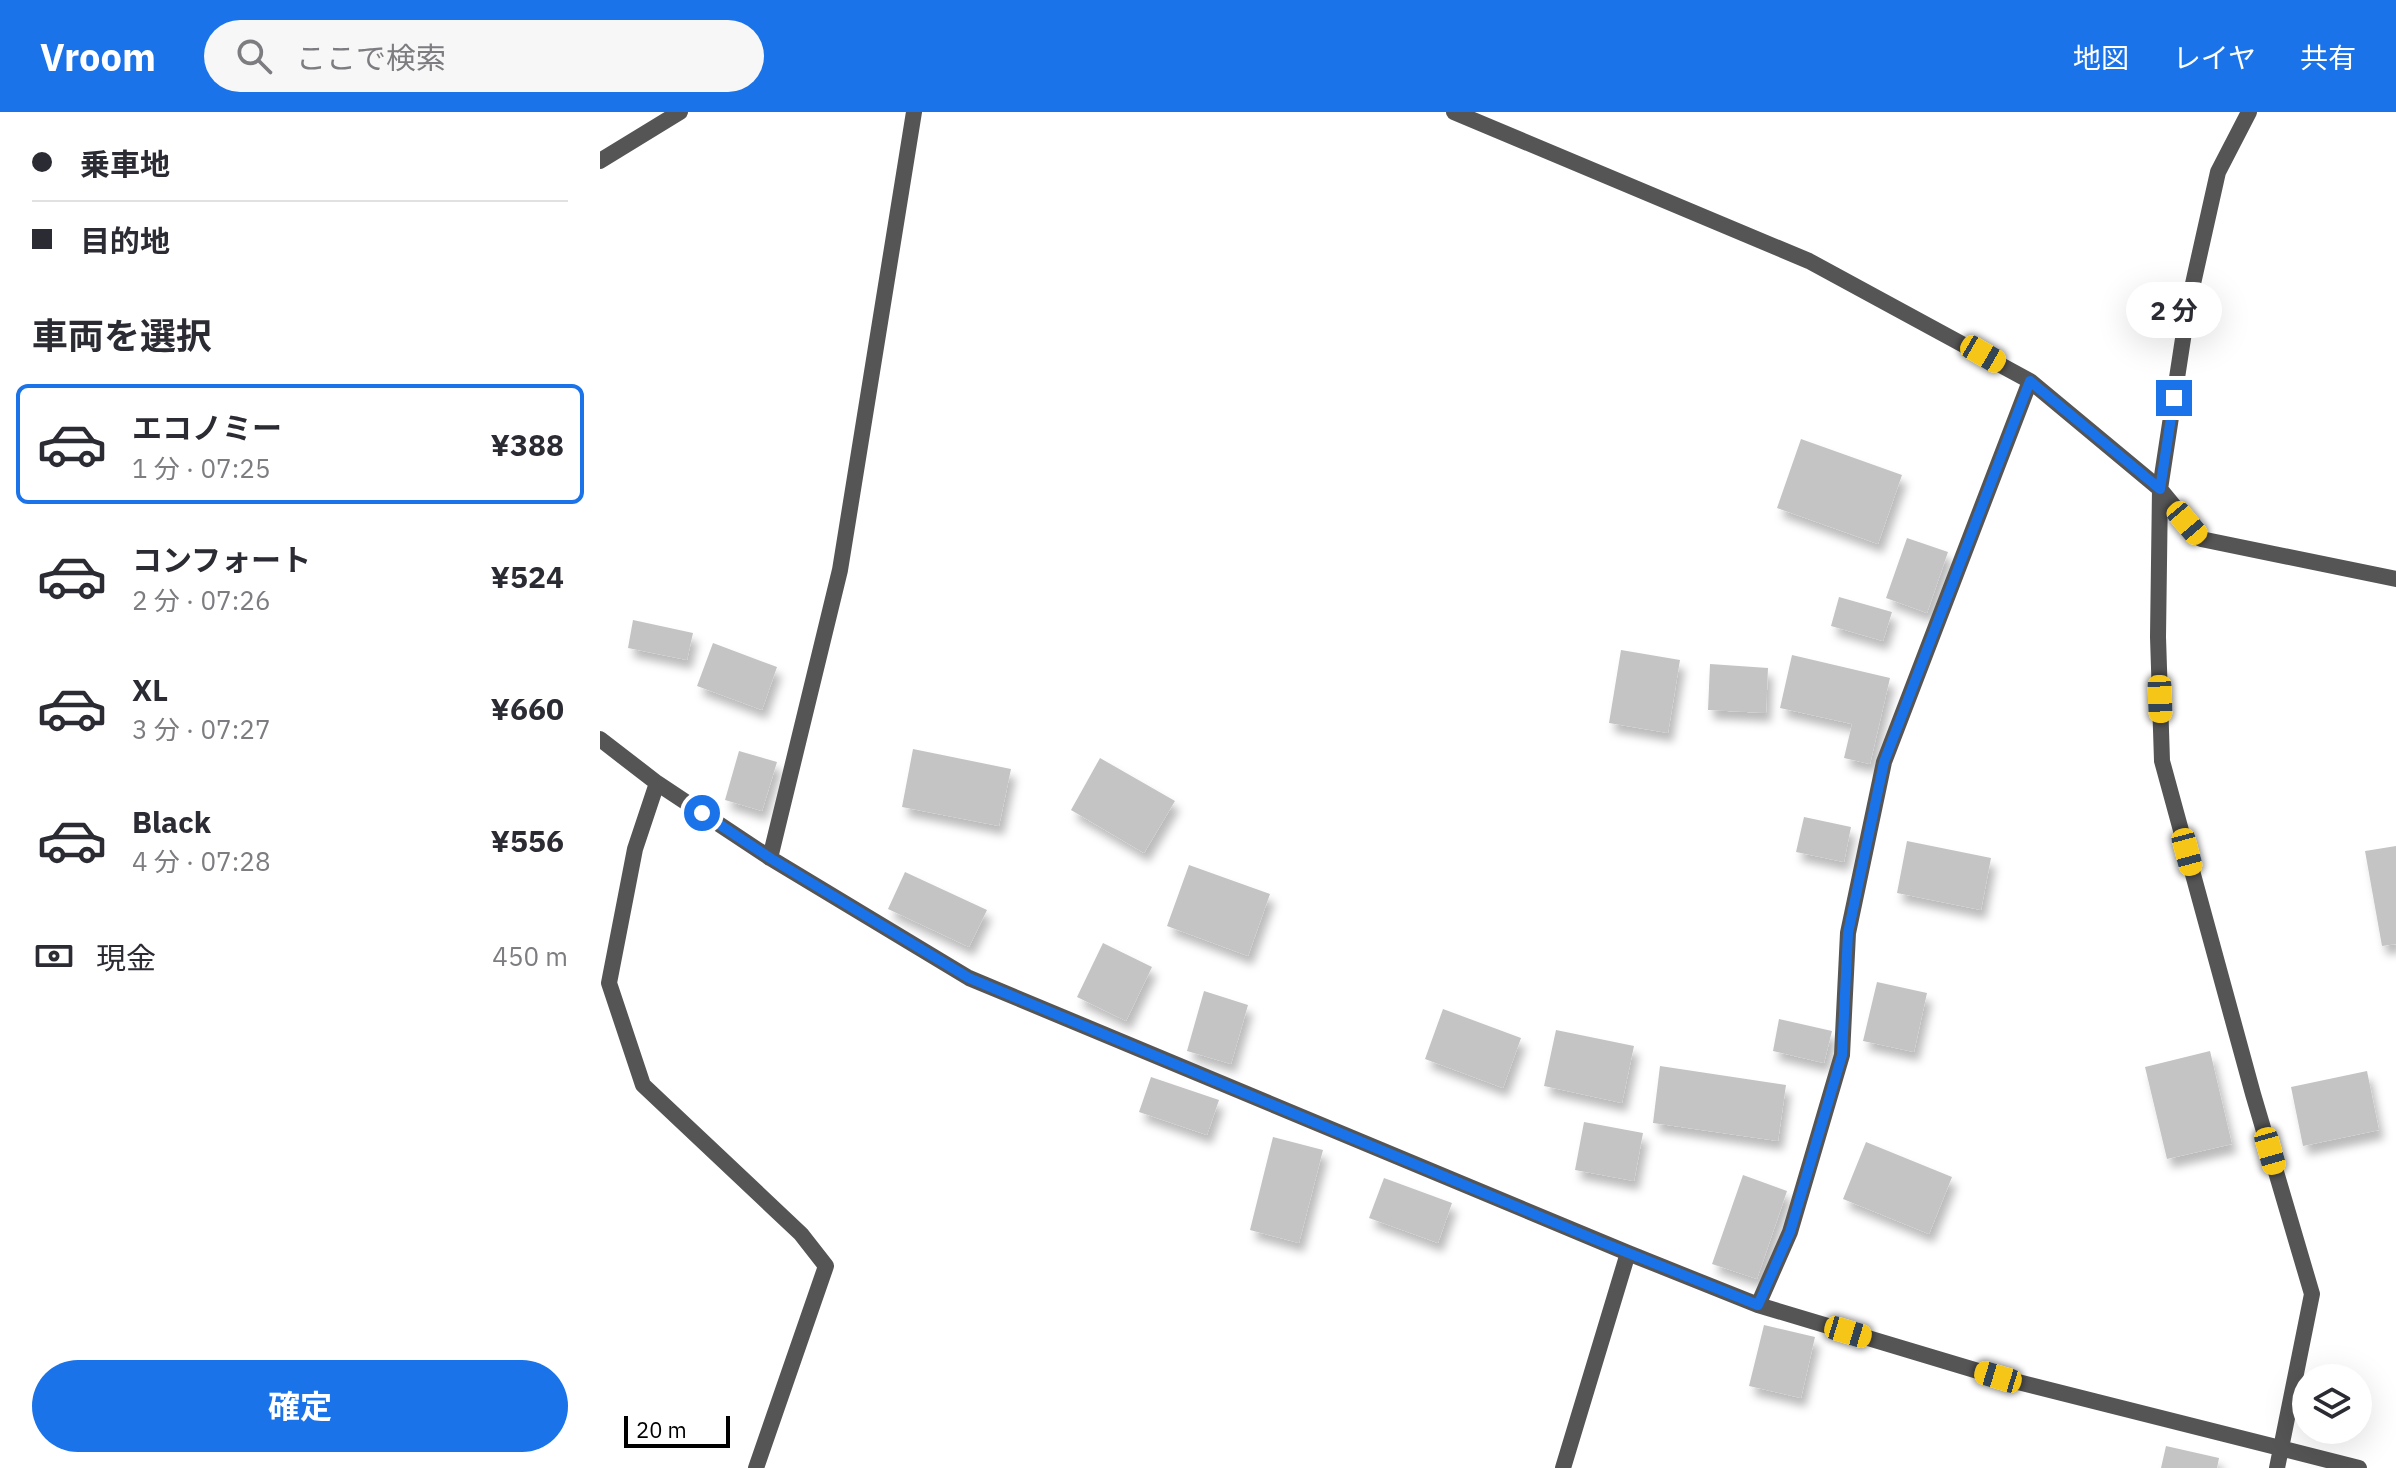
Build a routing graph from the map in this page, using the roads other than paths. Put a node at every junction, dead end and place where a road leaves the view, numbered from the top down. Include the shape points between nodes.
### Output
1 (680, 112) edge
2 (914, 112) edge
3 (1454, 112) edge
4 (2249, 112) edge
5 (600, 161) edge
6 (2030, 381) junction
7 (2160, 489) junction
8 (2396, 579) edge
9 (600, 739) edge
10 (657, 783) junction
11 (770, 858) junction
12 (1628, 1253) junction
13 (1758, 1305) junction
14 (2280, 1449) junction
15 (756, 1468) edge
16 (1563, 1468) edge
17 (2277, 1468) edge
18 (2359, 1468) edge

1 - 5 street
2 - 11 street via 840,570
3 - 6 street via 1809,261
4 - 7 street via 2218,172 2188,306
6 - 7 street
6 - 13 street via 1884,762 1848,933 1842,1055 1790,1232
7 - 8 street via 2201,539
7 - 14 street via 2162,761 2312,1294
9 - 10 street
10 - 11 street
10 - 15 street via 635,849 609,983 643,1085 801,1234 826,1266
11 - 12 street via 969,978
12 - 13 street
12 - 16 street
13 - 14 street via 1998,1377
14 - 17 street
14 - 18 street

